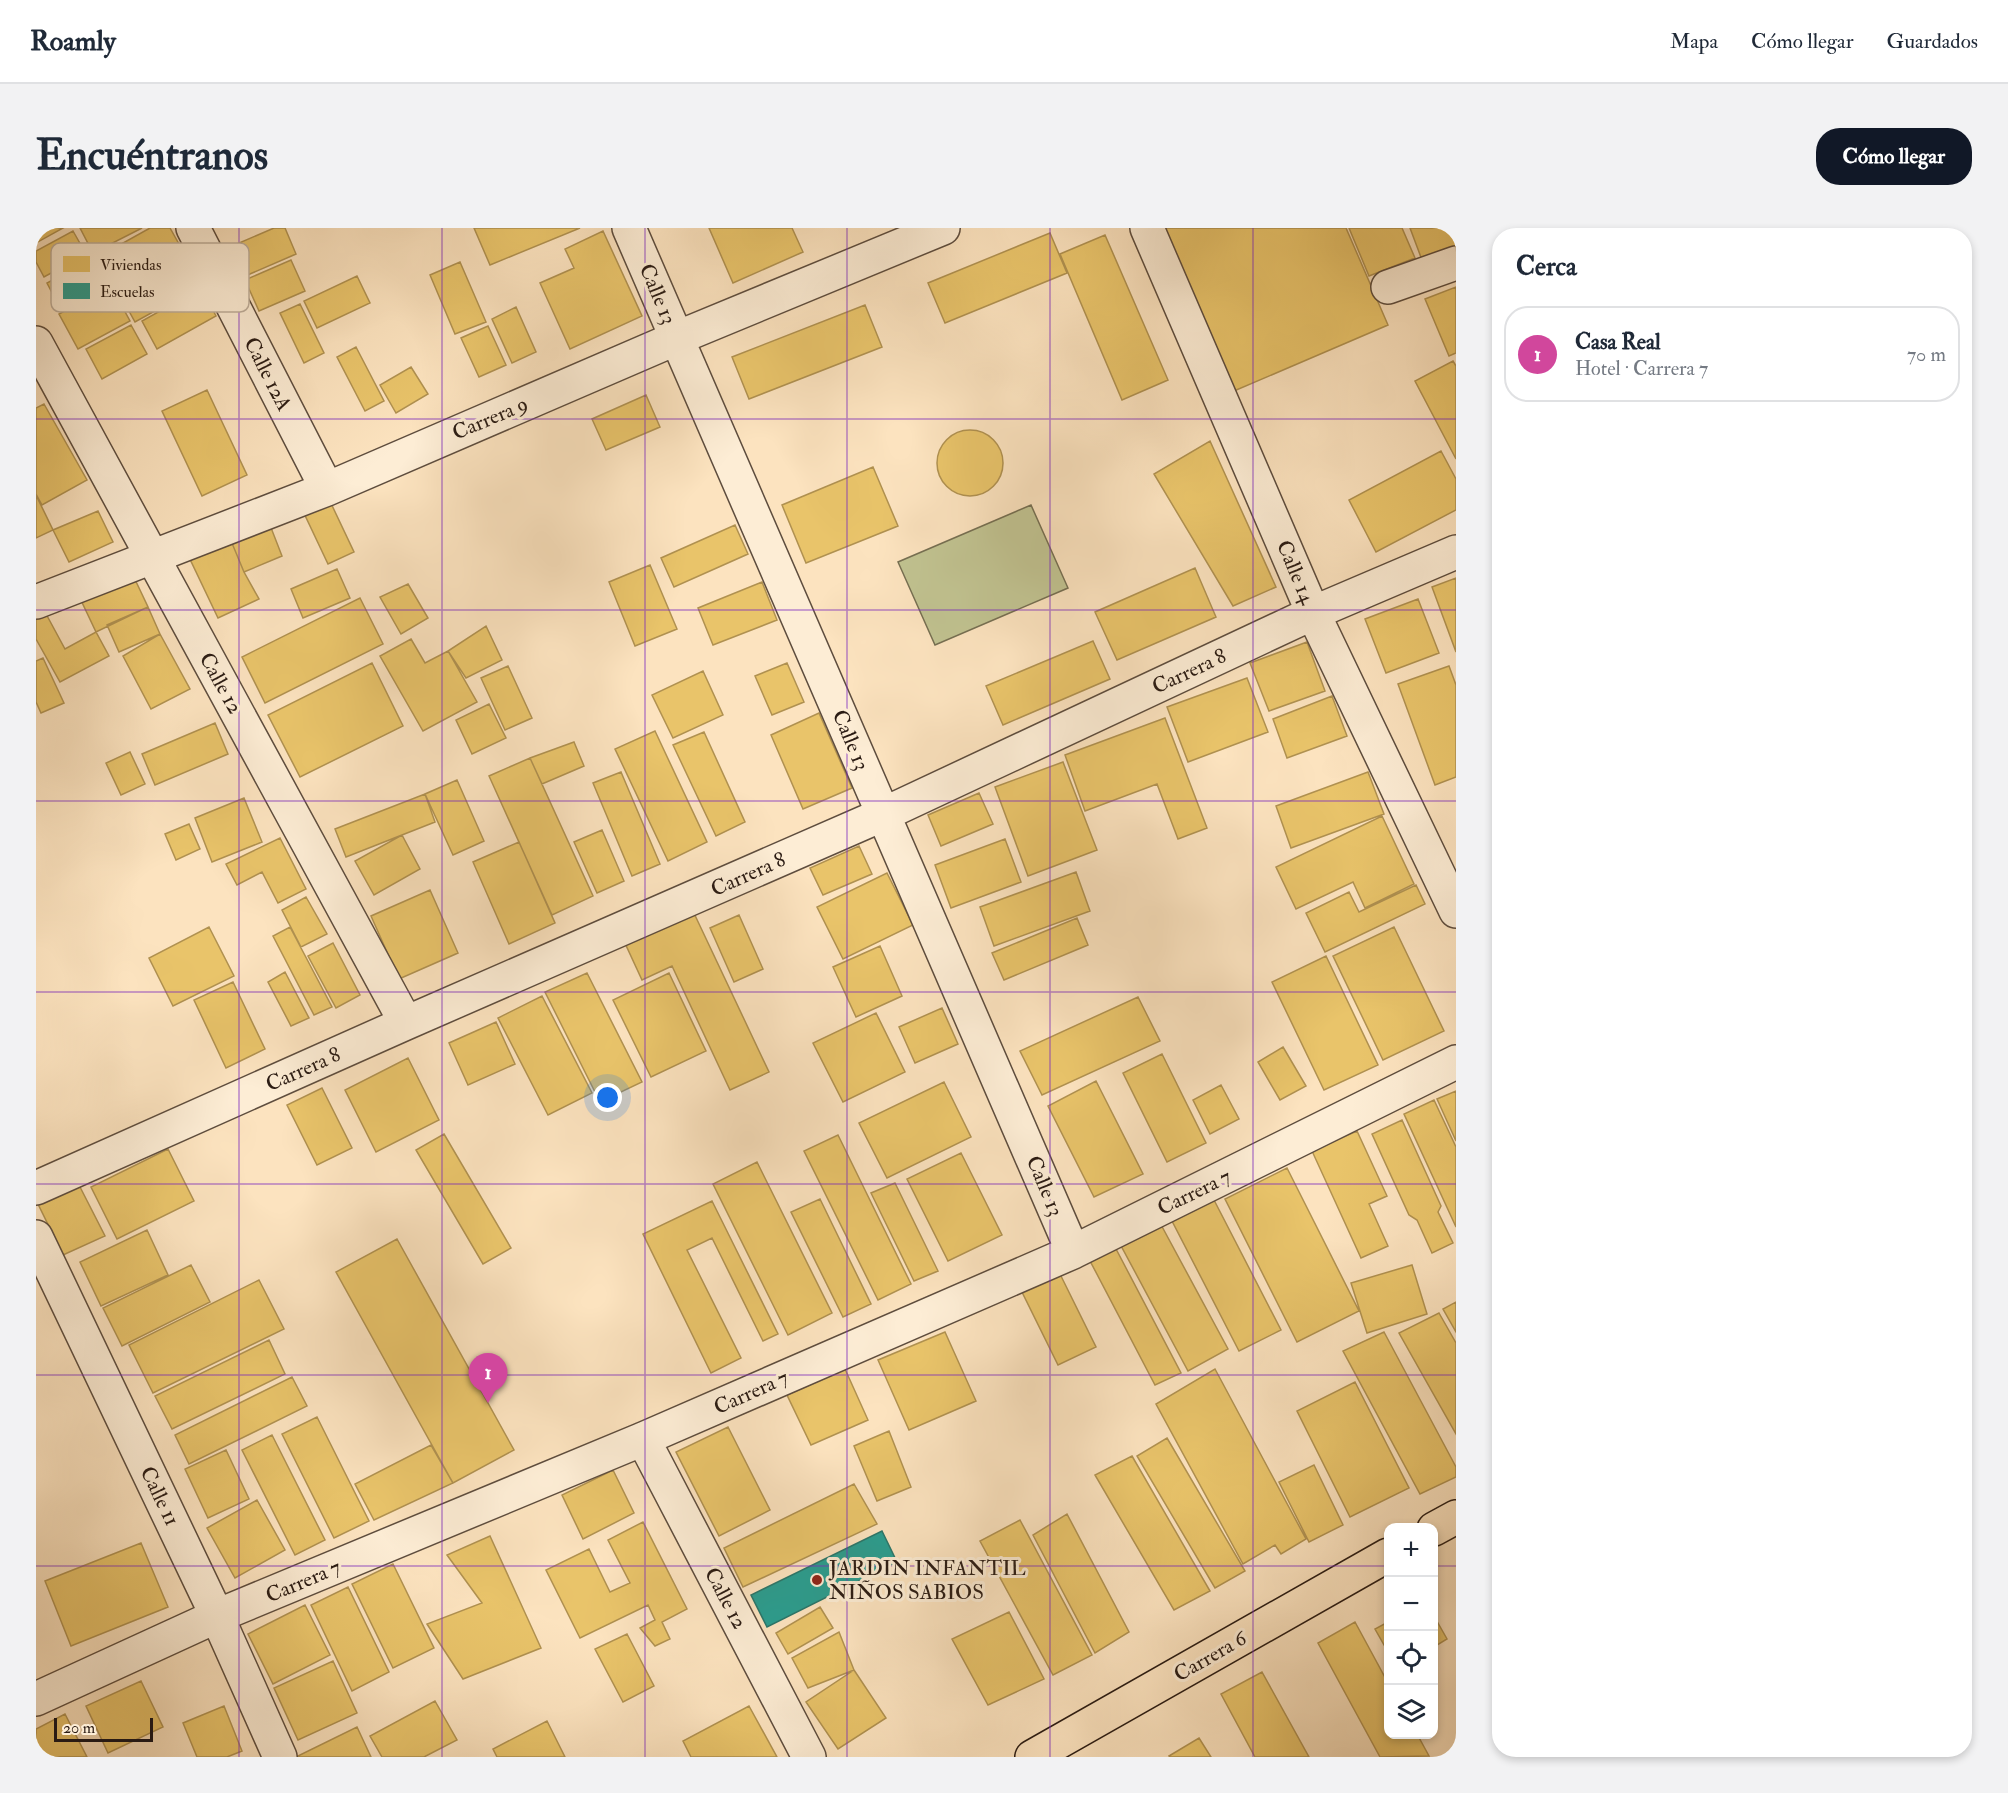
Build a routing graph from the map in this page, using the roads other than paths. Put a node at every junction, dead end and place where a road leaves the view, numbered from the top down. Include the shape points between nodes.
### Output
1 (193, 228) edge
2 (629, 228) edge
3 (942, 228) edge
4 (1147, 228) edge
5 (201, 243) edge
6 (1456, 263) edge
7 (1388, 286) dead end
8 (236, 312) edge
9 (677, 338) junction
10 (36, 343) edge
11 (327, 489) junction
12 (1456, 552) edge
13 (152, 556) junction
14 (36, 602) edge
15 (1313, 613) junction
16 (884, 814) junction
17 (1456, 911) edge
18 (406, 1023) junction
19 (1456, 1062) edge
20 (36, 1188) edge
21 (36, 1237) edge
22 (1073, 1252) junction
23 (643, 1440) junction
24 (1456, 1516) edge
25 (1438, 1527) edge
26 (1384, 1558) edge
27 (217, 1616) junction
28 (36, 1700) edge
29 (280, 1757) edge
30 (809, 1757) edge
31 (1032, 1757) edge

1 - 5 street, Calle 12A
2 - 9 street, Calle 13
3 - 9 street, Carrera 9
4 - 15 street, Calle 14
6 - 7 street
8 - 11 street, Calle 12A
9 - 11 street, Carrera 9
9 - 16 street, Calle 13
10 - 13 street, Calle 12
11 - 13 street, Carrera 9
12 - 15 street, Carrera 8
13 - 14 street, Carrera 9
13 - 18 street, Calle 12
15 - 16 street, Carrera 8
15 - 17 street, Calle 14
16 - 18 street, Carrera 8
16 - 22 street, Calle 13
18 - 20 street, Carrera 8
19 - 22 street, Carrera 7
21 - 27 street, Calle 11
22 - 23 street, Carrera 7
23 - 27 street, Carrera 7
23 - 30 street, Calle 12
24 - 25 main road
26 - 31 main road, Carrera 6
27 - 28 street, Carrera 7
27 - 29 street, Calle 11

